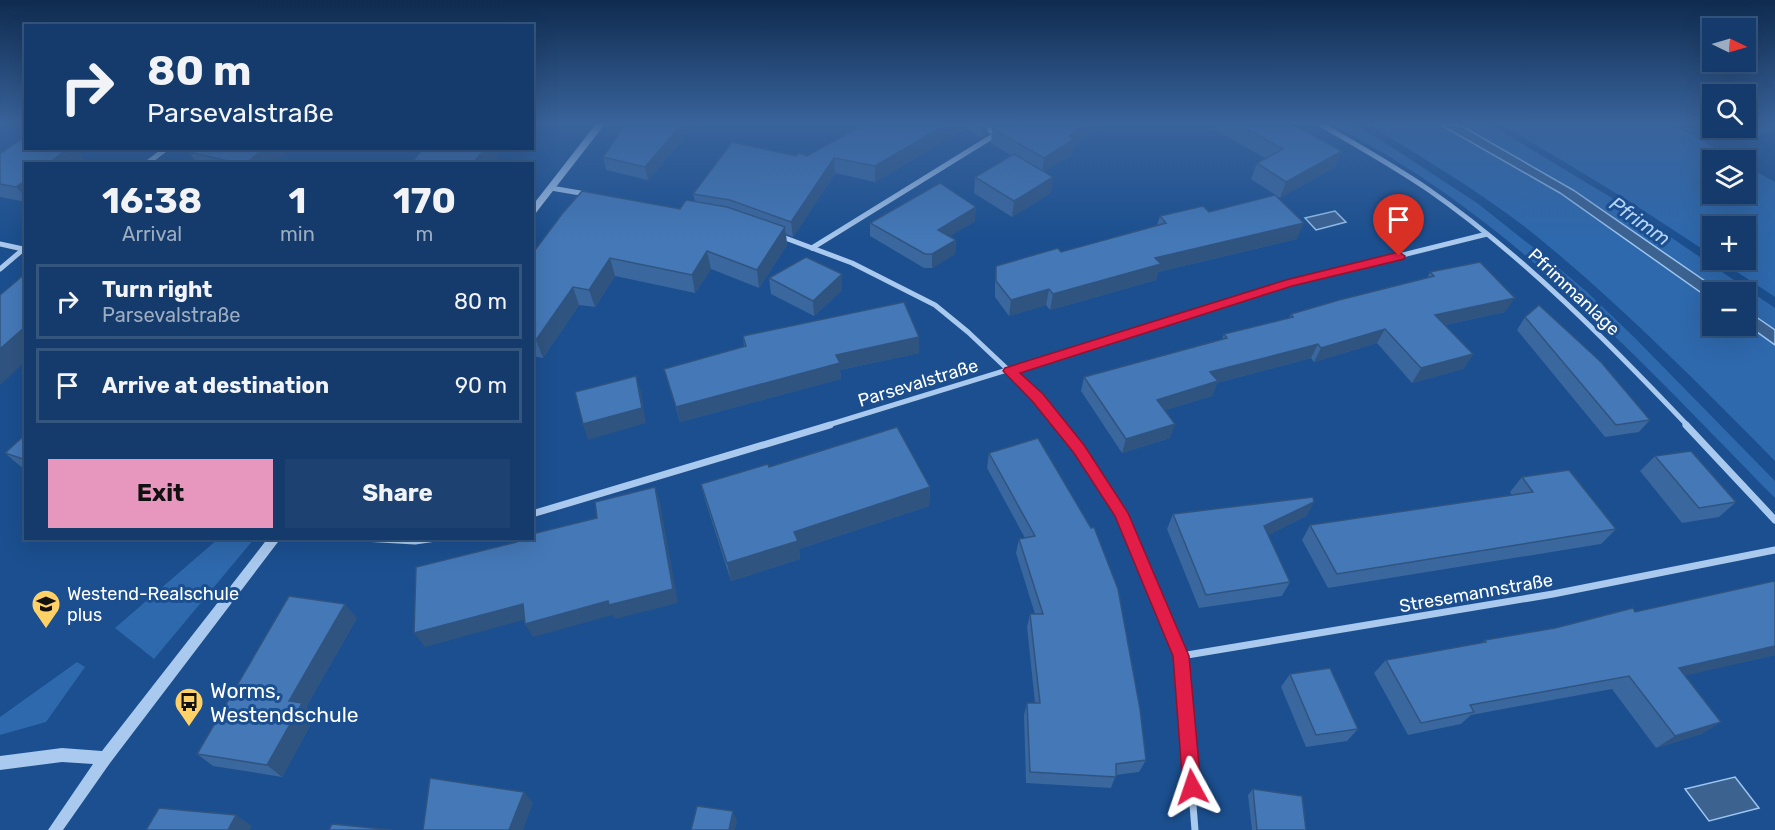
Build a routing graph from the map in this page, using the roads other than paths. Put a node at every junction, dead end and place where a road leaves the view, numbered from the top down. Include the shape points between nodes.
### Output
1 (571, 163) edge
2 (952, 163) edge
3 (1385, 163) edge
4 (551, 188) junction
5 (597, 196) edge
6 (534, 209) edge
7 (771, 232) edge
8 (1487, 234) junction
9 (0, 244) edge
10 (24, 248) edge
11 (813, 248) junction
12 (0, 268) edge
13 (1010, 371) junction
14 (534, 513) edge
15 (1775, 520) edge
16 (273, 540) edge
17 (398, 540) edge
18 (422, 540) edge
19 (1775, 550) edge
20 (1181, 656) junction
21 (105, 758) junction
22 (0, 763) edge
23 (55, 830) edge
24 (1195, 830) edge

1 - 4 street
2 - 11 street
3 - 8 street, Pfrimmanlage
4 - 5 street
4 - 6 street
7 - 11 street
8 - 13 street, Parsevalstraße via 1290,283
8 - 15 street, Pfrimmanlage via 1602,338
9 - 10 street
10 - 12 street
11 - 13 street via 935,305
13 - 14 street, Parsevalstraße
13 - 20 street via 1038,398 1079,449 1121,513
16 - 21 street
17 - 18 street
19 - 20 street, Stresemannstraße via 1432,617
20 - 24 street
21 - 22 street via 63,754
21 - 23 street

